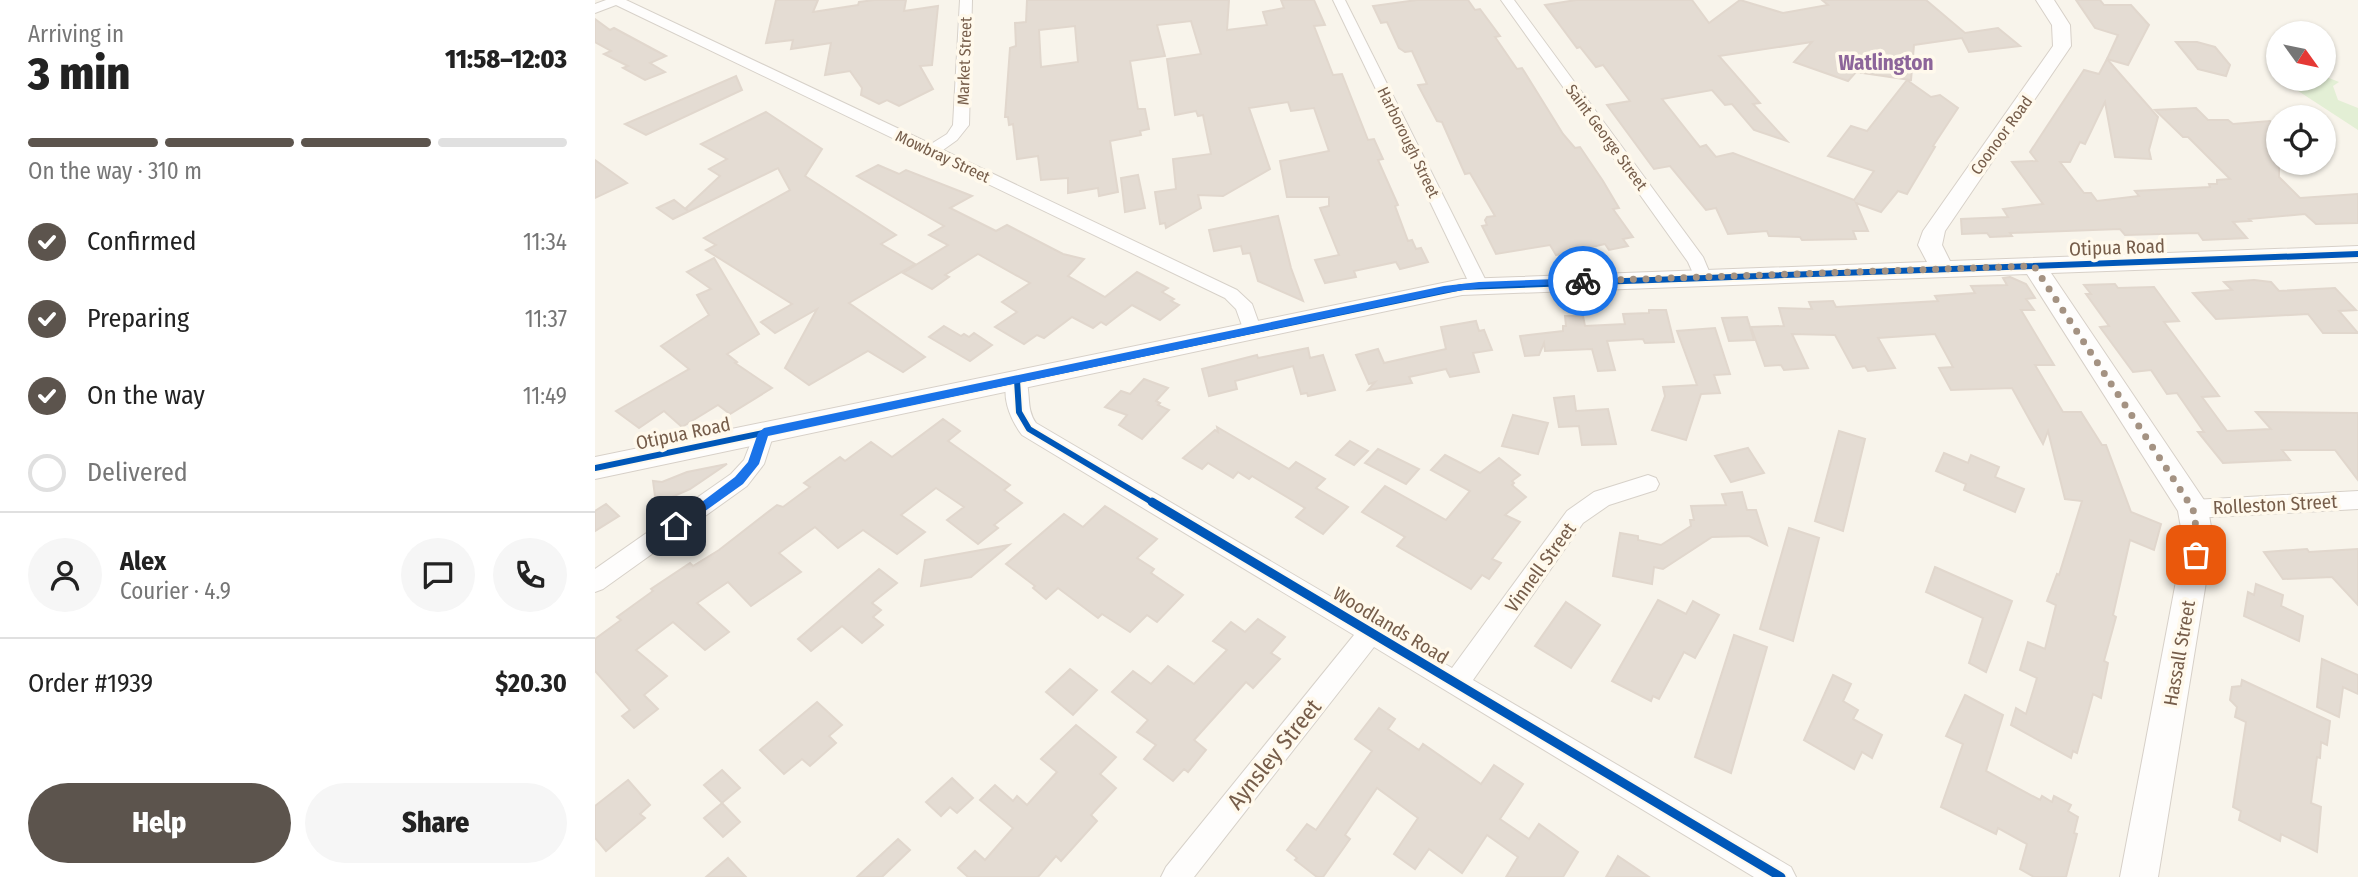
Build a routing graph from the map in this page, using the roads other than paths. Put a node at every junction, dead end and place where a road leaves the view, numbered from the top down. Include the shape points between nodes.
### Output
1 (616, 0) edge
2 (967, 0) edge
3 (1339, 0) edge
4 (1507, 0) edge
5 (2045, 0) edge
6 (595, 9) edge
7 (932, 151) junction
8 (2358, 254) edge
9 (2034, 266) junction
10 (1942, 268) junction
11 (1702, 276) junction
12 (1479, 285) junction
13 (1252, 329) junction
14 (1017, 380) junction
15 (764, 433) junction
16 (595, 468) edge
17 (1647, 484) dead end
18 (2358, 500) edge
19 (2193, 509) junction
20 (595, 582) edge
21 (1372, 631) junction
22 (1457, 682) junction
23 (1176, 877) edge
24 (1781, 877) edge
25 (2139, 877) edge

1 - 6 street
1 - 7 street, Mowbray Street
2 - 7 street, Market Street via 961,125
3 - 12 street, Harborough Street
4 - 11 street, Saint George Street via 1697,261
5 - 10 street, Coonoor Road via 2061,25 2062,46 1934,231 1930,246
7 - 13 street, Mowbray Street via 1231,294 1241,300
8 - 9 street, Otipua Road
9 - 10 street, Otipua Road
9 - 19 street, Hassall Street
10 - 11 street, Otipua Road
11 - 12 street, Otipua Road
12 - 13 street, Otipua Road
13 - 14 street, Otipua Road
14 - 15 street, Otipua Road
14 - 21 street, Woodlands Road via 1015,405 1029,429
15 - 16 street, Otipua Road
15 - 20 street via 753,464 739,480
17 - 22 street, Vinnell Street via 1602,498 1575,517
18 - 19 street, Rolleston Street
19 - 25 street, Hassall Street via 2196,555
21 - 22 street, Woodlands Road
21 - 23 street, Aynsley Street
22 - 24 street, Woodlands Road

